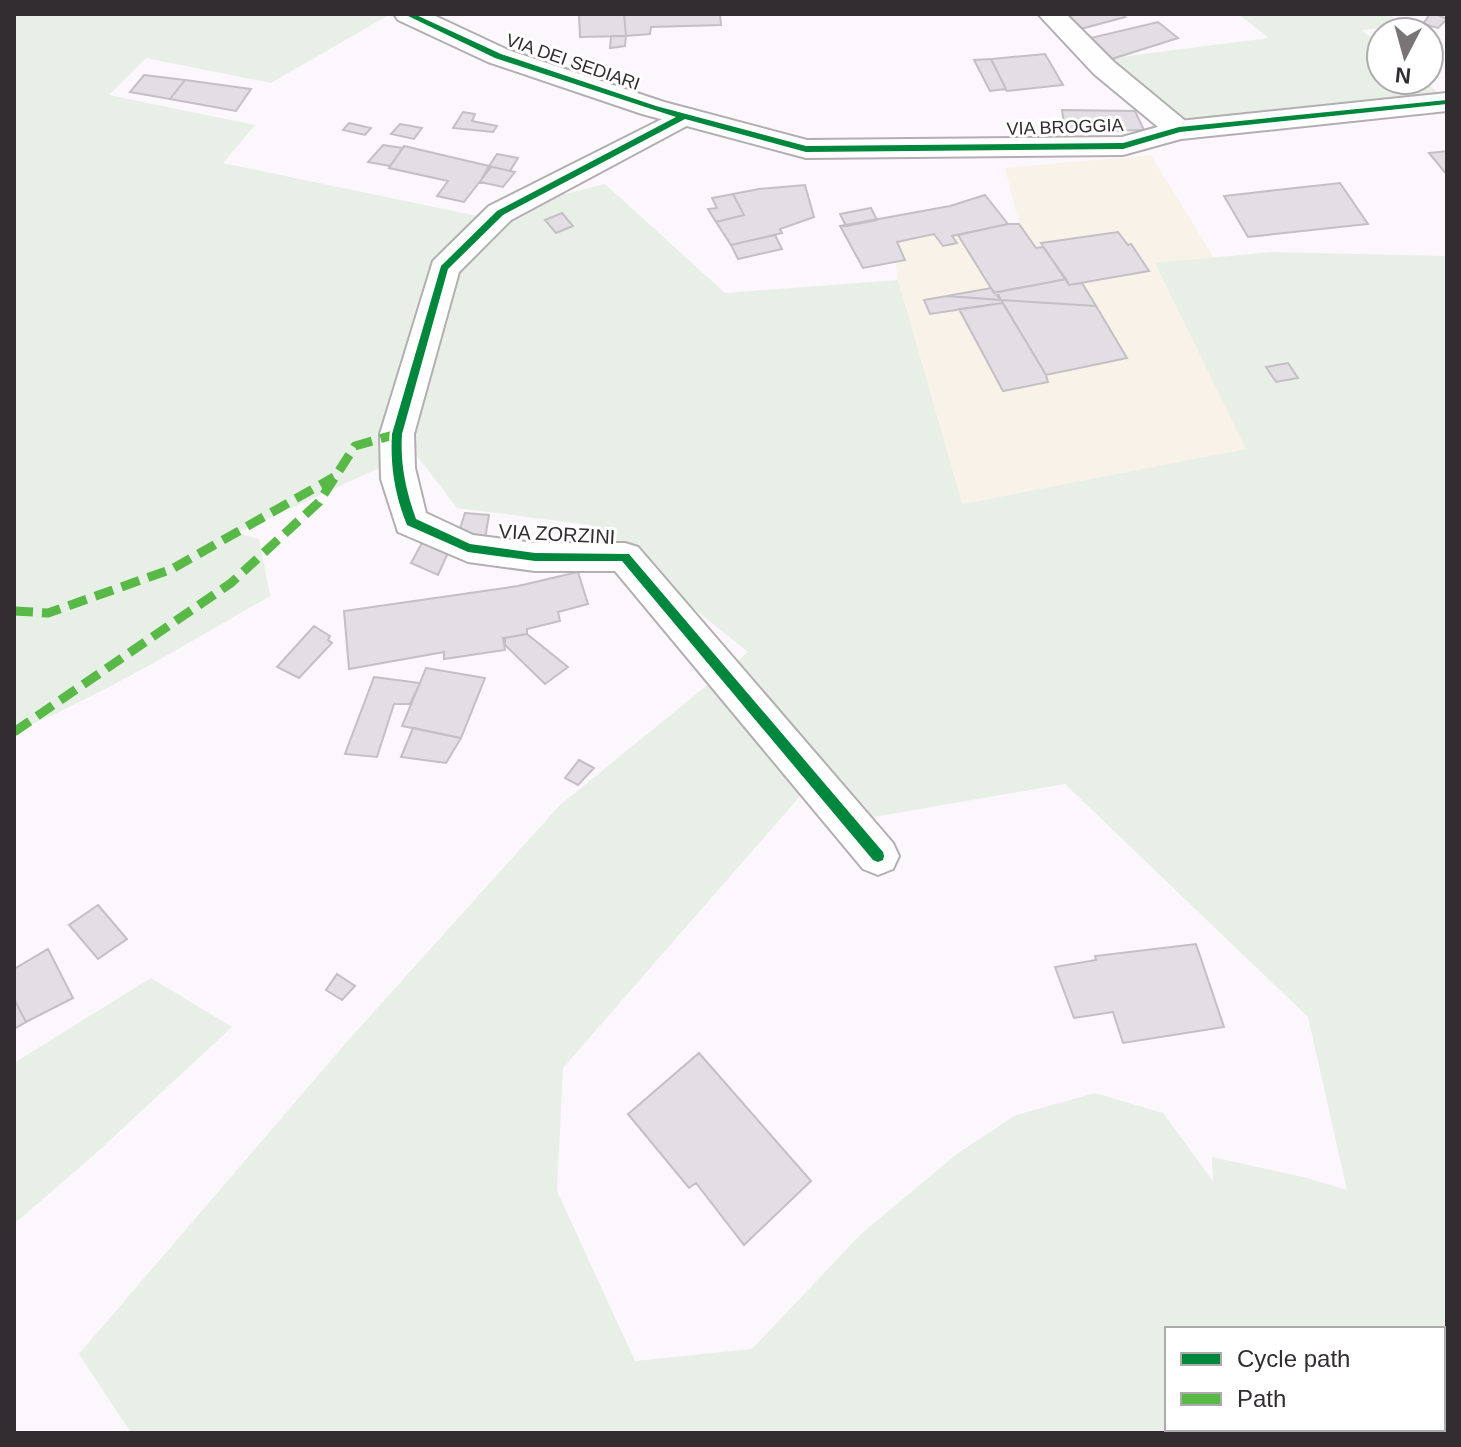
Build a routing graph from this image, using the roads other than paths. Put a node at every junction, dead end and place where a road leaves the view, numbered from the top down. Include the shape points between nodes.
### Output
1 (408, 14) edge
2 (1051, 14) edge
3 (1447, 102) edge
4 (684, 116) junction
5 (1179, 130) junction
6 (878, 856) dead end

1 - 4 street, VIA DEI SEDIARI via 498,56
2 - 5 street via 1104,68
3 - 5 street, VIA BROGGIA
4 - 5 street, VIA BROGGIA via 806,149 1123,146
4 - 6 street, VIA ZORZINI via 500,213 444,268 397,434 397,483 411,522 468,548 535,557 625,557

